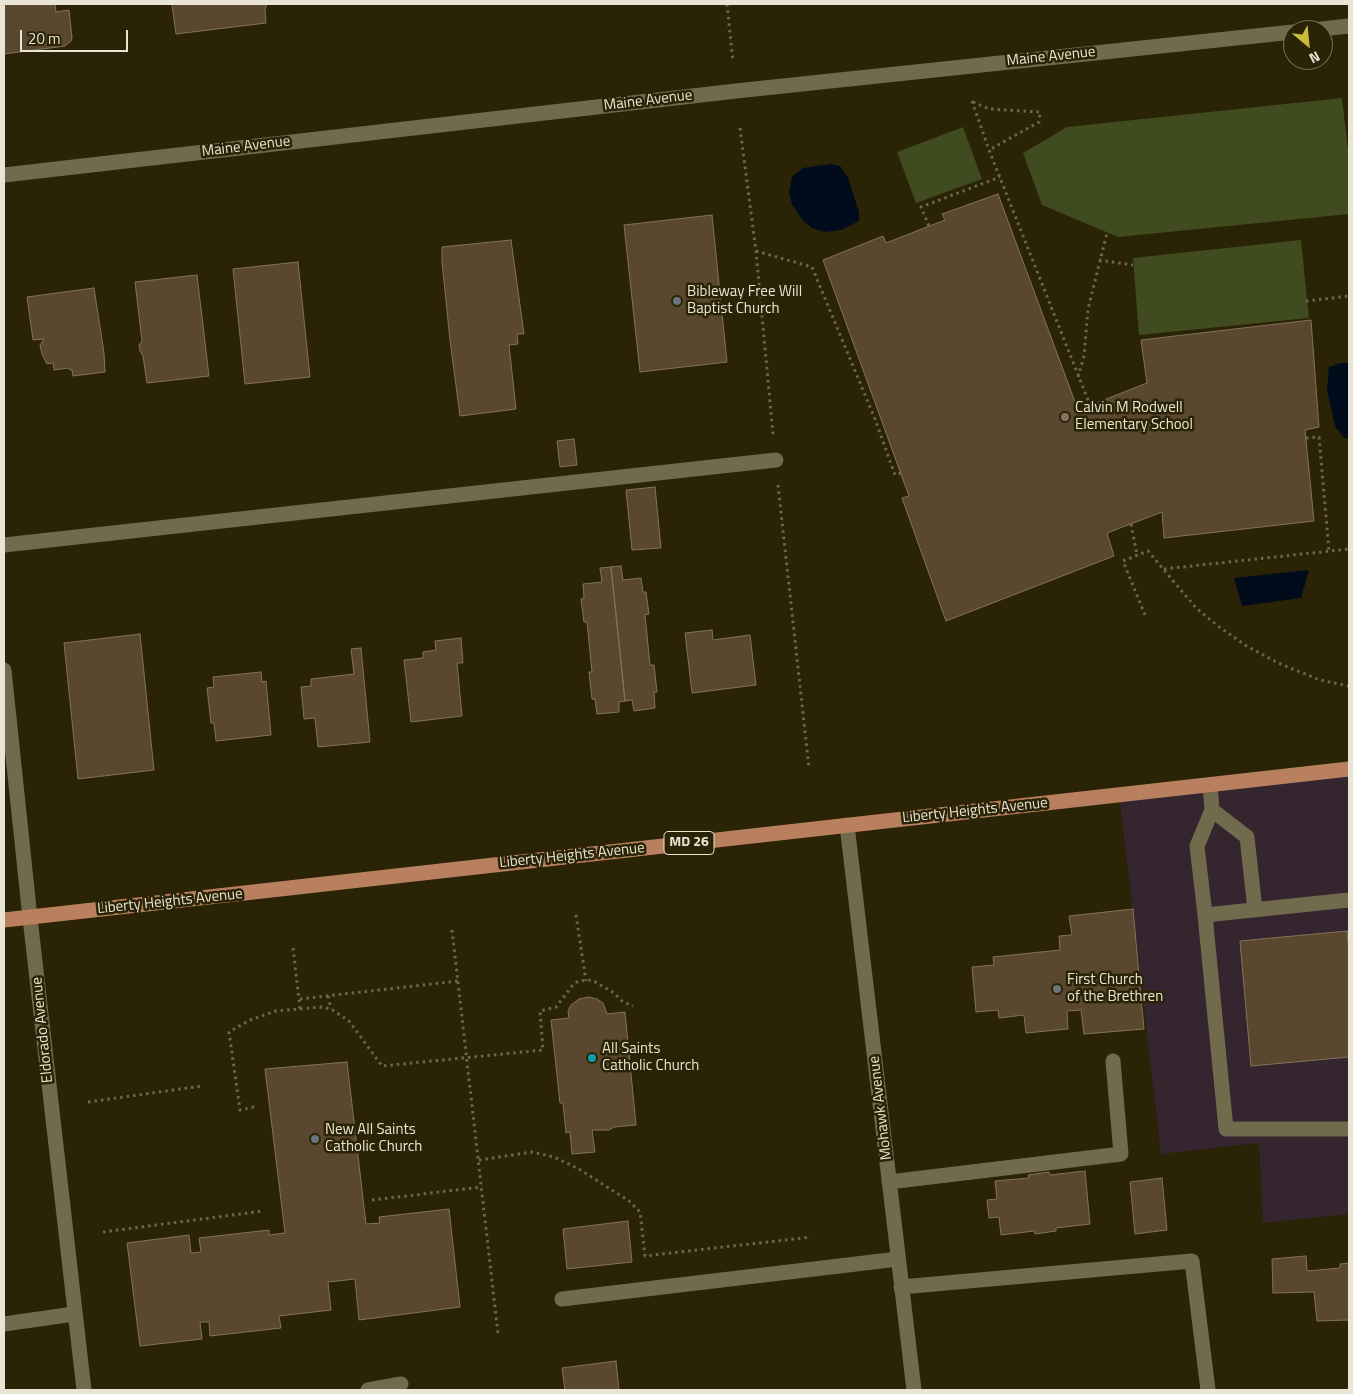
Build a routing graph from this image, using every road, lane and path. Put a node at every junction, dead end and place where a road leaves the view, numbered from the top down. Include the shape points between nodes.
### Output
1 (726, 4) edge
2 (1349, 26) edge
3 (1333, 28) edge
4 (1283, 33) edge
5 (733, 62) dead end
6 (989, 150) junction
7 (4, 175) edge
8 (1000, 177) junction
9 (929, 226) dead end
10 (1107, 233) dead end
11 (756, 251) dead end
12 (1099, 260) junction
13 (1133, 265) dead end
14 (1349, 296) edge
15 (1306, 301) dead end
16 (1078, 377) junction
17 (1090, 405) dead end
18 (1306, 438) dead end
19 (776, 460) dead end
20 (901, 473) dead end
21 (1131, 524) dead end
22 (4, 545) edge
23 (1349, 549) edge
24 (1328, 551) junction
25 (1137, 555) junction
26 (1163, 569) junction
27 (1145, 615) dead end
28 (4, 670) edge
29 (1349, 686) edge
30 (1349, 769) edge
31 (1210, 784) junction
32 (1212, 810) junction
33 (847, 826) junction
34 (1349, 900) edge
35 (1255, 910) junction
36 (576, 915) dead end
37 (1205, 915) junction
38 (30, 918) junction
39 (4, 920) edge
40 (452, 930) dead end
41 (294, 948) dead end
42 (458, 981) junction
43 (586, 981) junction
44 (328, 996) junction
45 (300, 999) junction
46 (633, 1006) dead end
47 (300, 1009) junction
48 (331, 1009) junction
49 (467, 1058) junction
50 (1113, 1061) dead end
51 (202, 1086) dead end
52 (88, 1102) dead end
53 (254, 1108) dead end
54 (1349, 1129) edge
55 (478, 1160) junction
56 (889, 1182) junction
57 (482, 1187) junction
58 (372, 1200) dead end
59 (263, 1211) dead end
60 (103, 1232) dead end
61 (811, 1237) dead end
62 (898, 1259) junction
63 (901, 1287) junction
64 (562, 1299) dead end
65 (74, 1314) junction
66 (4, 1324) edge
67 (498, 1334) dead end
68 (401, 1384) dead end
69 (84, 1390) edge
70 (368, 1390) edge
71 (914, 1390) edge
72 (1208, 1390) edge

1 - 5 path
2 - 3 street
4 - 7 street, Maine Avenue via 736,91
6 - 6 path via 972,101 989,110 1040,112 1039,122
6 - 8 path
8 - 9 path via 921,207
8 - 16 path
10 - 12 path
11 - 20 path via 812,267 895,475
12 - 13 path
12 - 16 path
14 - 15 path
16 - 17 path
18 - 24 path via 1319,436
19 - 22 street
21 - 25 path
23 - 24 path
24 - 26 path
25 - 26 path via 1148,551
25 - 27 path via 1123,561
26 - 29 path via 1196,608 1245,645 1320,680
28 - 38 street, Eldorado Avenue
30 - 31 main road, Liberty Heights Avenue / MD 26
31 - 32 street
31 - 33 main road, Liberty Heights Avenue / MD 26
32 - 35 street via 1247,837
32 - 37 street via 1197,846
33 - 38 main road, Liberty Heights Avenue / MD 26
33 - 56 street, Mohawk Avenue
34 - 35 street
35 - 37 street
36 - 43 path
37 - 54 street via 1226,1129
38 - 39 main road, Liberty Heights Avenue / MD 26
38 - 65 street, Eldorado Avenue
40 - 42 path
41 - 45 path
42 - 44 path
42 - 49 path
43 - 46 path via 592,980
43 - 49 path via 572,986 556,1007 540,1011 543,1050
44 - 45 path
44 - 48 path
45 - 47 path
47 - 48 path
47 - 53 path via 276,1011 229,1032 240,1110
48 - 49 path via 349,1021 382,1066
49 - 55 path
50 - 56 street via 1121,1154
51 - 52 path
55 - 57 path
55 - 61 path via 532,1152 554,1157 579,1169 640,1212 645,1256
56 - 62 street, Mohawk Avenue
57 - 58 path
57 - 67 path
59 - 60 path
62 - 63 street, Mohawk Avenue
62 - 64 street
63 - 71 street, Mohawk Avenue
63 - 72 street via 1192,1261
65 - 66 street
65 - 69 street, Eldorado Avenue
68 - 70 street

